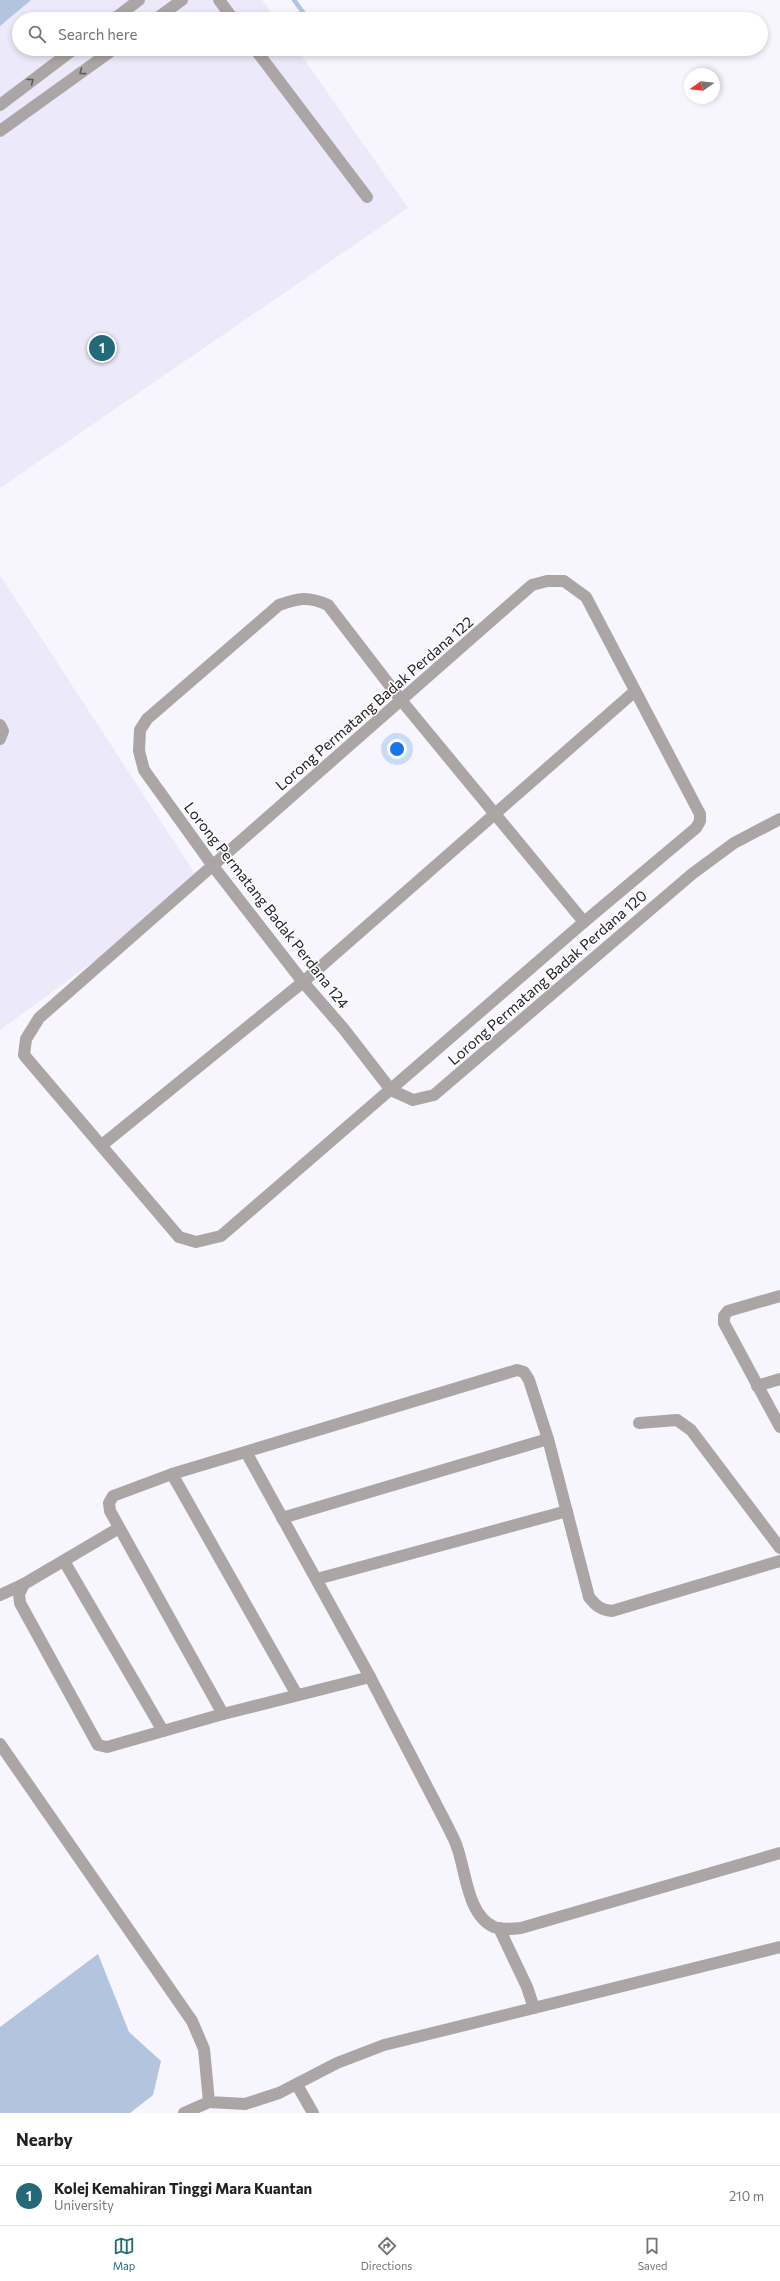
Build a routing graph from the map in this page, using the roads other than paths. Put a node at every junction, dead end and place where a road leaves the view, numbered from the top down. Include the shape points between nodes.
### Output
1 (182, 0) edge
2 (218, 0) edge
3 (137, 1) edge
4 (123, 12) edge
5 (166, 12) edge
6 (227, 12) edge
7 (65, 56) edge
8 (99, 56) edge
9 (261, 56) edge
10 (0, 105) edge
11 (0, 131) edge
12 (367, 197) dead end
13 (634, 692) junction
14 (401, 700) junction
15 (0, 725) edge
16 (0, 739) edge
17 (496, 813) junction
18 (780, 819) edge
19 (213, 866) junction
20 (584, 922) junction
21 (303, 982) junction
22 (391, 1090) junction
23 (102, 1145) junction
24 (780, 1296) edge
25 (780, 1379) edge
26 (757, 1386) junction
27 (639, 1423) dead end
28 (780, 1427) edge
29 (548, 1439) junction
30 (246, 1452) junction
31 (172, 1474) junction
32 (567, 1511) junction
33 (282, 1518) junction
34 (119, 1528) junction
35 (780, 1548) edge
36 (64, 1561) junction
37 (780, 1561) edge
38 (317, 1579) junction
39 (24, 1584) junction
40 (0, 1595) edge
41 (370, 1677) junction
42 (297, 1694) junction
43 (223, 1714) junction
44 (163, 1731) junction
45 (0, 1744) edge
46 (780, 1853) edge
47 (499, 1928) junction
48 (780, 1947) edge
49 (534, 2008) junction
50 (297, 2085) junction
51 (209, 2102) junction
52 (230, 2108) edge
53 (184, 2113) edge
54 (313, 2113) edge

1 - 5 street
2 - 6 street
3 - 4 street
10 -> 7 street
8 -> 11 street
9 - 12 street
13 - 14 street, Lorong Permatang Badak Perdana 122 via 586,597 564,581 547,581 532,585
13 - 17 street
13 - 20 street, Lorong Permatang Badak Perdana 122 via 700,814 700,821 696,828
14 - 17 street
14 - 19 street, Lorong Permatang Badak Perdana 122
14 - 19 street, Lorong Permatang Badak Perdana 124 via 328,605 312,598 294,599 279,605 147,719 140,730 138,751 144,770
15 - 16 street via 3,731
17 - 20 street
17 - 21 street
18 - 22 street, Lorong Permatang Badak Perdana 120 via 762,827 692,874 434,1095 413,1100
19 - 21 street, Lorong Permatang Badak Perdana 124
19 - 23 street, Lorong Permatang Badak Perdana 122 via 39,1018 26,1038 24,1055
20 - 22 street, Lorong Permatang Badak Perdana 122
21 - 22 street, Lorong Permatang Badak Perdana 124
21 - 23 street
22 - 23 street, Lorong Permatang Badak Perdana 122 via 221,1236 196,1242 179,1237
24 - 26 street via 728,1311 724,1316 724,1323
25 - 26 street
26 - 28 street
27 - 35 street via 677,1420 691,1430
29 - 30 street via 529,1380 524,1372 517,1370
29 - 32 street
29 - 33 street
30 - 31 street
30 - 33 street
31 - 34 street via 113,1496 109,1503 110,1511
31 - 42 street
32 - 37 street via 589,1597 603,1610 612,1611
32 - 38 street
33 - 38 street
34 - 36 street
34 - 43 street
36 - 39 street
36 - 44 street
38 - 41 street
39 - 40 street
39 - 44 street via 19,1594 20,1603 98,1745 107,1747
41 - 42 street
41 - 47 street via 448,1827 457,1847 474,1904 482,1917
42 - 43 street
43 - 44 street
45 - 51 street via 192,2021 204,2049
46 - 47 street via 521,1928
47 - 49 street via 527,1987
48 - 49 street
49 - 50 street via 384,2045 337,2063
50 - 52 street
50 - 54 street
51 - 52 street
51 - 53 street

